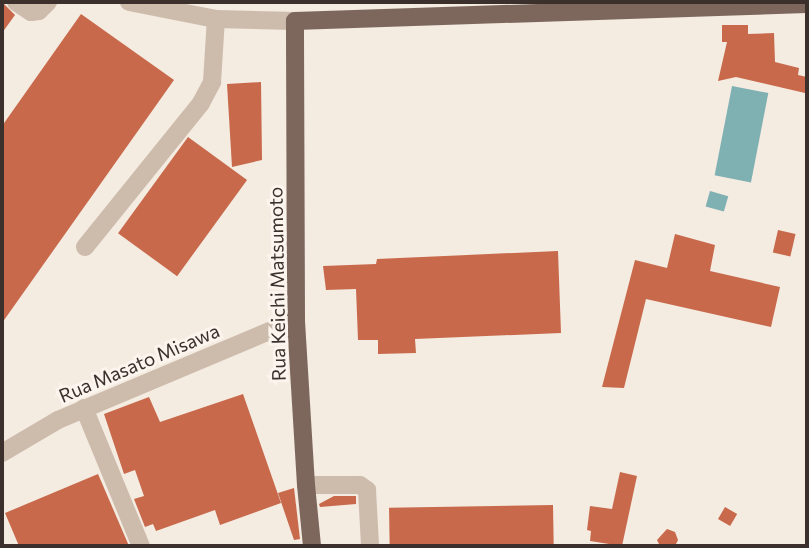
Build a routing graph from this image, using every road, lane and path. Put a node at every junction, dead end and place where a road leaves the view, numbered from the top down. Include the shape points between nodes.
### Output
1 (16, 2) edge
2 (48, 2) edge
3 (129, 2) edge
4 (807, 4) edge
5 (600, 6) edge
6 (405, 9) edge
7 (216, 19) junction
8 (295, 21) junction
9 (85, 247) dead end
10 (296, 320) junction
11 (85, 408) junction
12 (2, 453) edge
13 (306, 485) junction
14 (141, 546) edge
15 (313, 546) edge
16 (370, 546) edge

1 - 2 street via 31,12
3 - 7 street
4 - 5 main road
5 - 6 main road
6 - 8 main road
7 - 8 street
7 - 9 street via 212,82 201,103
8 - 10 main road, Rua Keichi Matsumoto
10 - 11 street, Rua Masato Misawa
10 - 13 main road, Rua Keichi Matsumoto
11 - 12 street, Rua Masato Misawa
11 - 14 street
13 - 15 main road, Rua Keichi Matsumoto
13 - 16 street via 360,485 367,490

